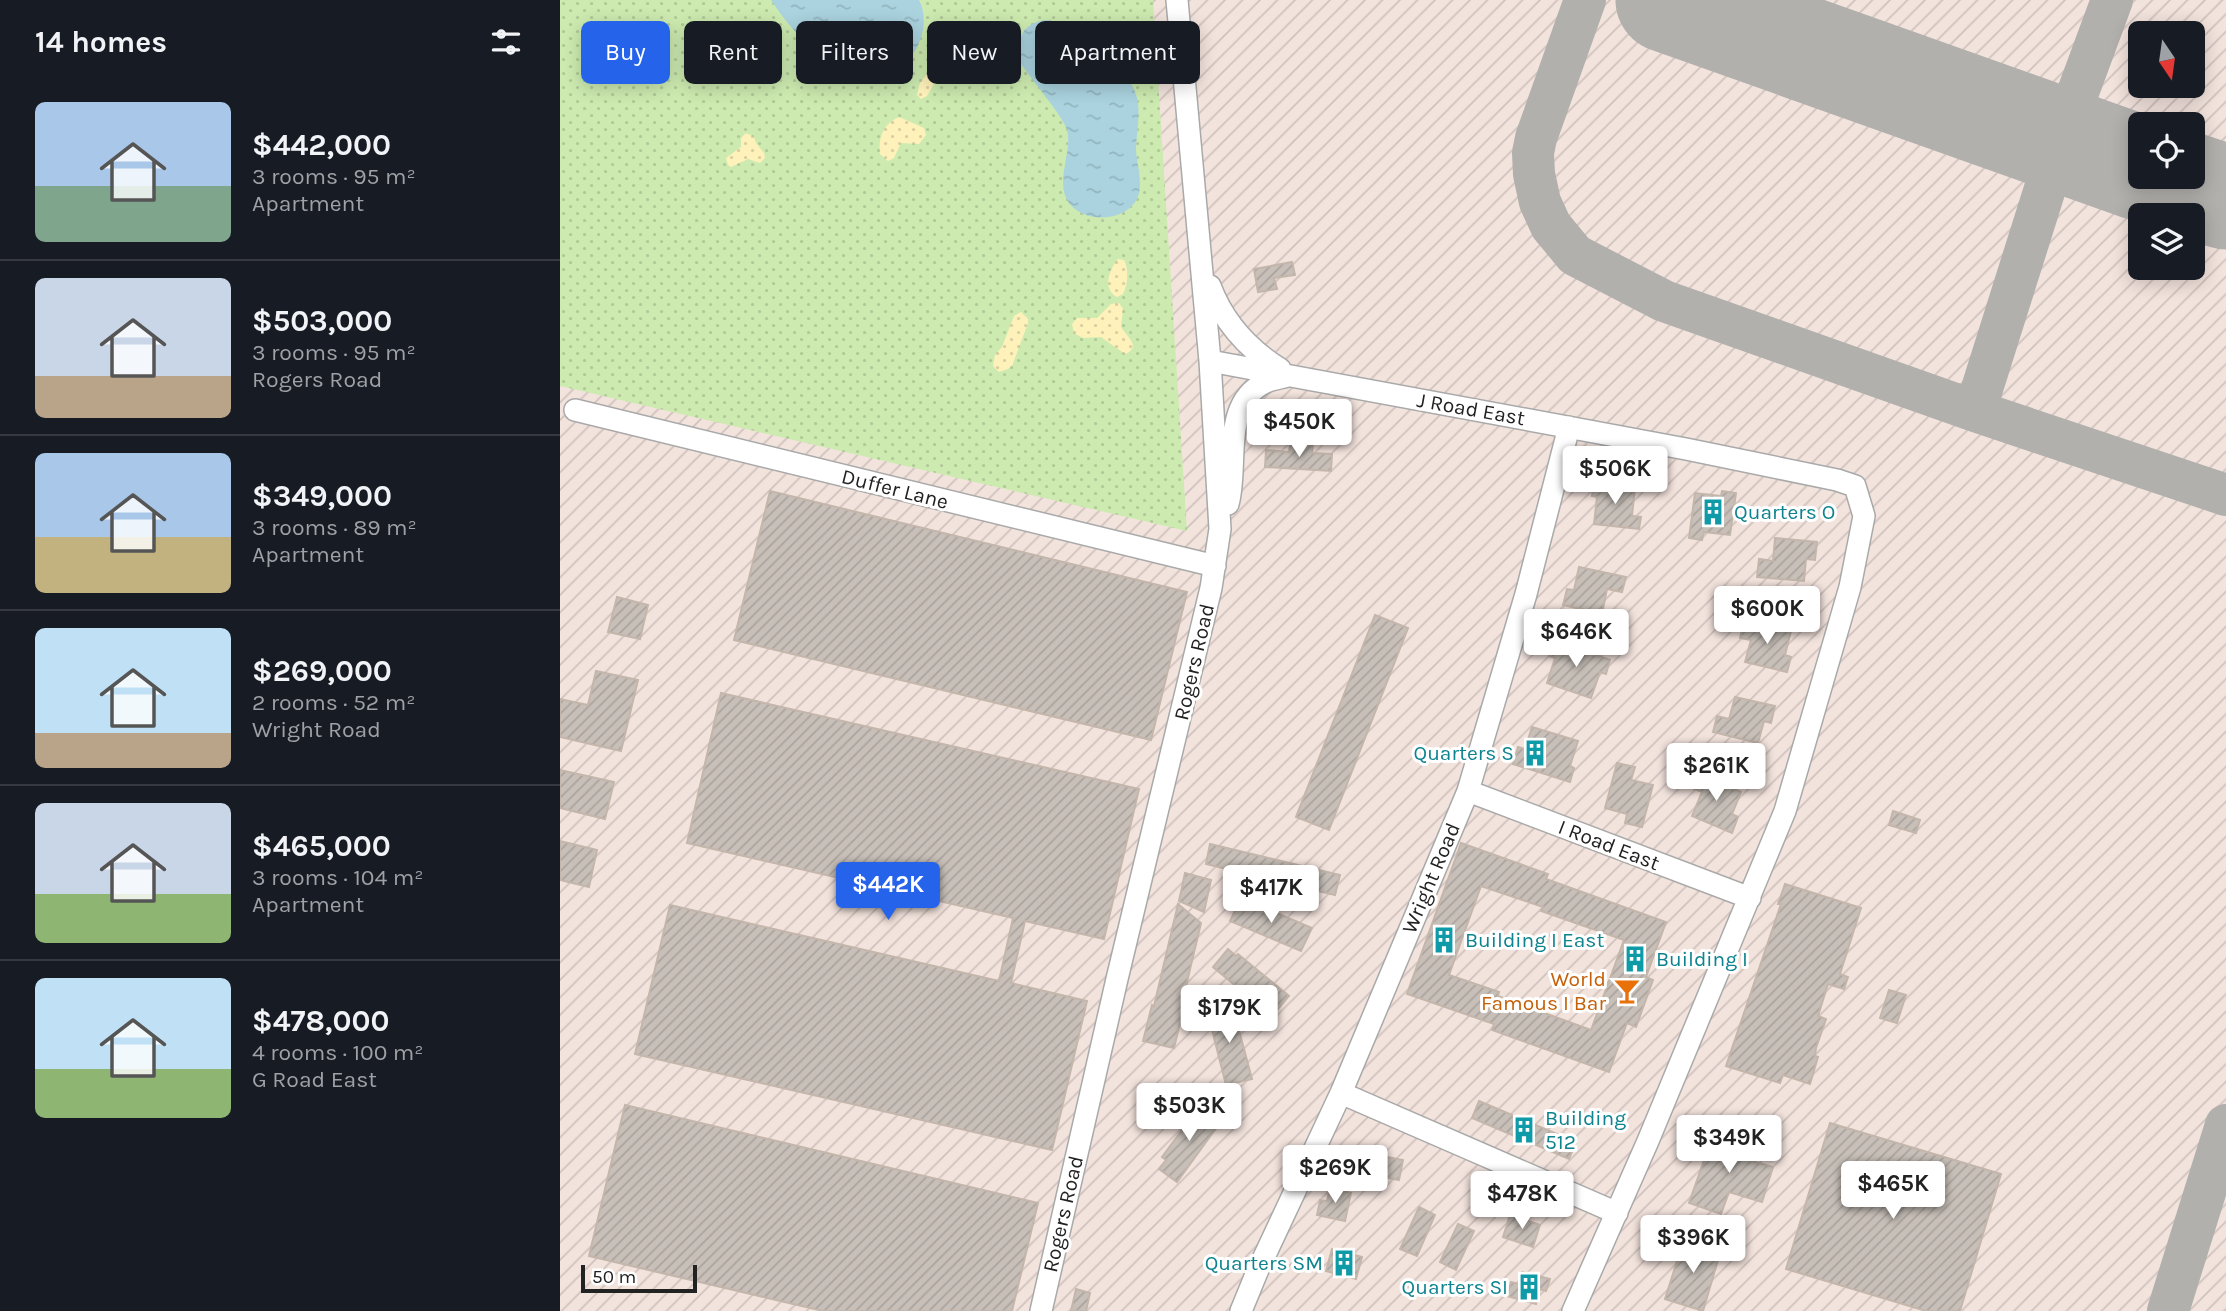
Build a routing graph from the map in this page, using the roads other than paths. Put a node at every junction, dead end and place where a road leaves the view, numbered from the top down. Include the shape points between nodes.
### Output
1 (1177, 0) edge
2 (1202, 261) junction
3 (1210, 361) junction
4 (1290, 376) junction
5 (575, 410) dead end
6 (1569, 427) junction
7 (1220, 529) junction
8 (1215, 566) junction
9 (1468, 791) junction
10 (1750, 898) junction
11 (1341, 1093) junction
12 (1617, 1213) junction
13 (1041, 1311) edge
14 (1241, 1311) edge
15 (1573, 1311) edge

1 - 2 street, Rogers Road
2 - 3 street, Rogers Road
2 - 4 street via 1220,310 1259,356
3 - 4 street, J Road East
3 - 7 street, Rogers Road
4 - 6 street, J Road East
4 - 7 street via 1266,382 1241,407 1234,430 1231,491
5 - 8 street, Duffer Lane
6 - 9 street, Wright Road via 1527,594
6 - 10 street, J Road East via 1855,486 1864,516 1850,587 1785,811
7 - 8 street, Rogers Road
8 - 13 street, Rogers Road
9 - 10 street, I Road East
9 - 11 street, Wright Road
10 - 12 street
11 - 12 street
11 - 14 street, Wright Road
12 - 15 street

